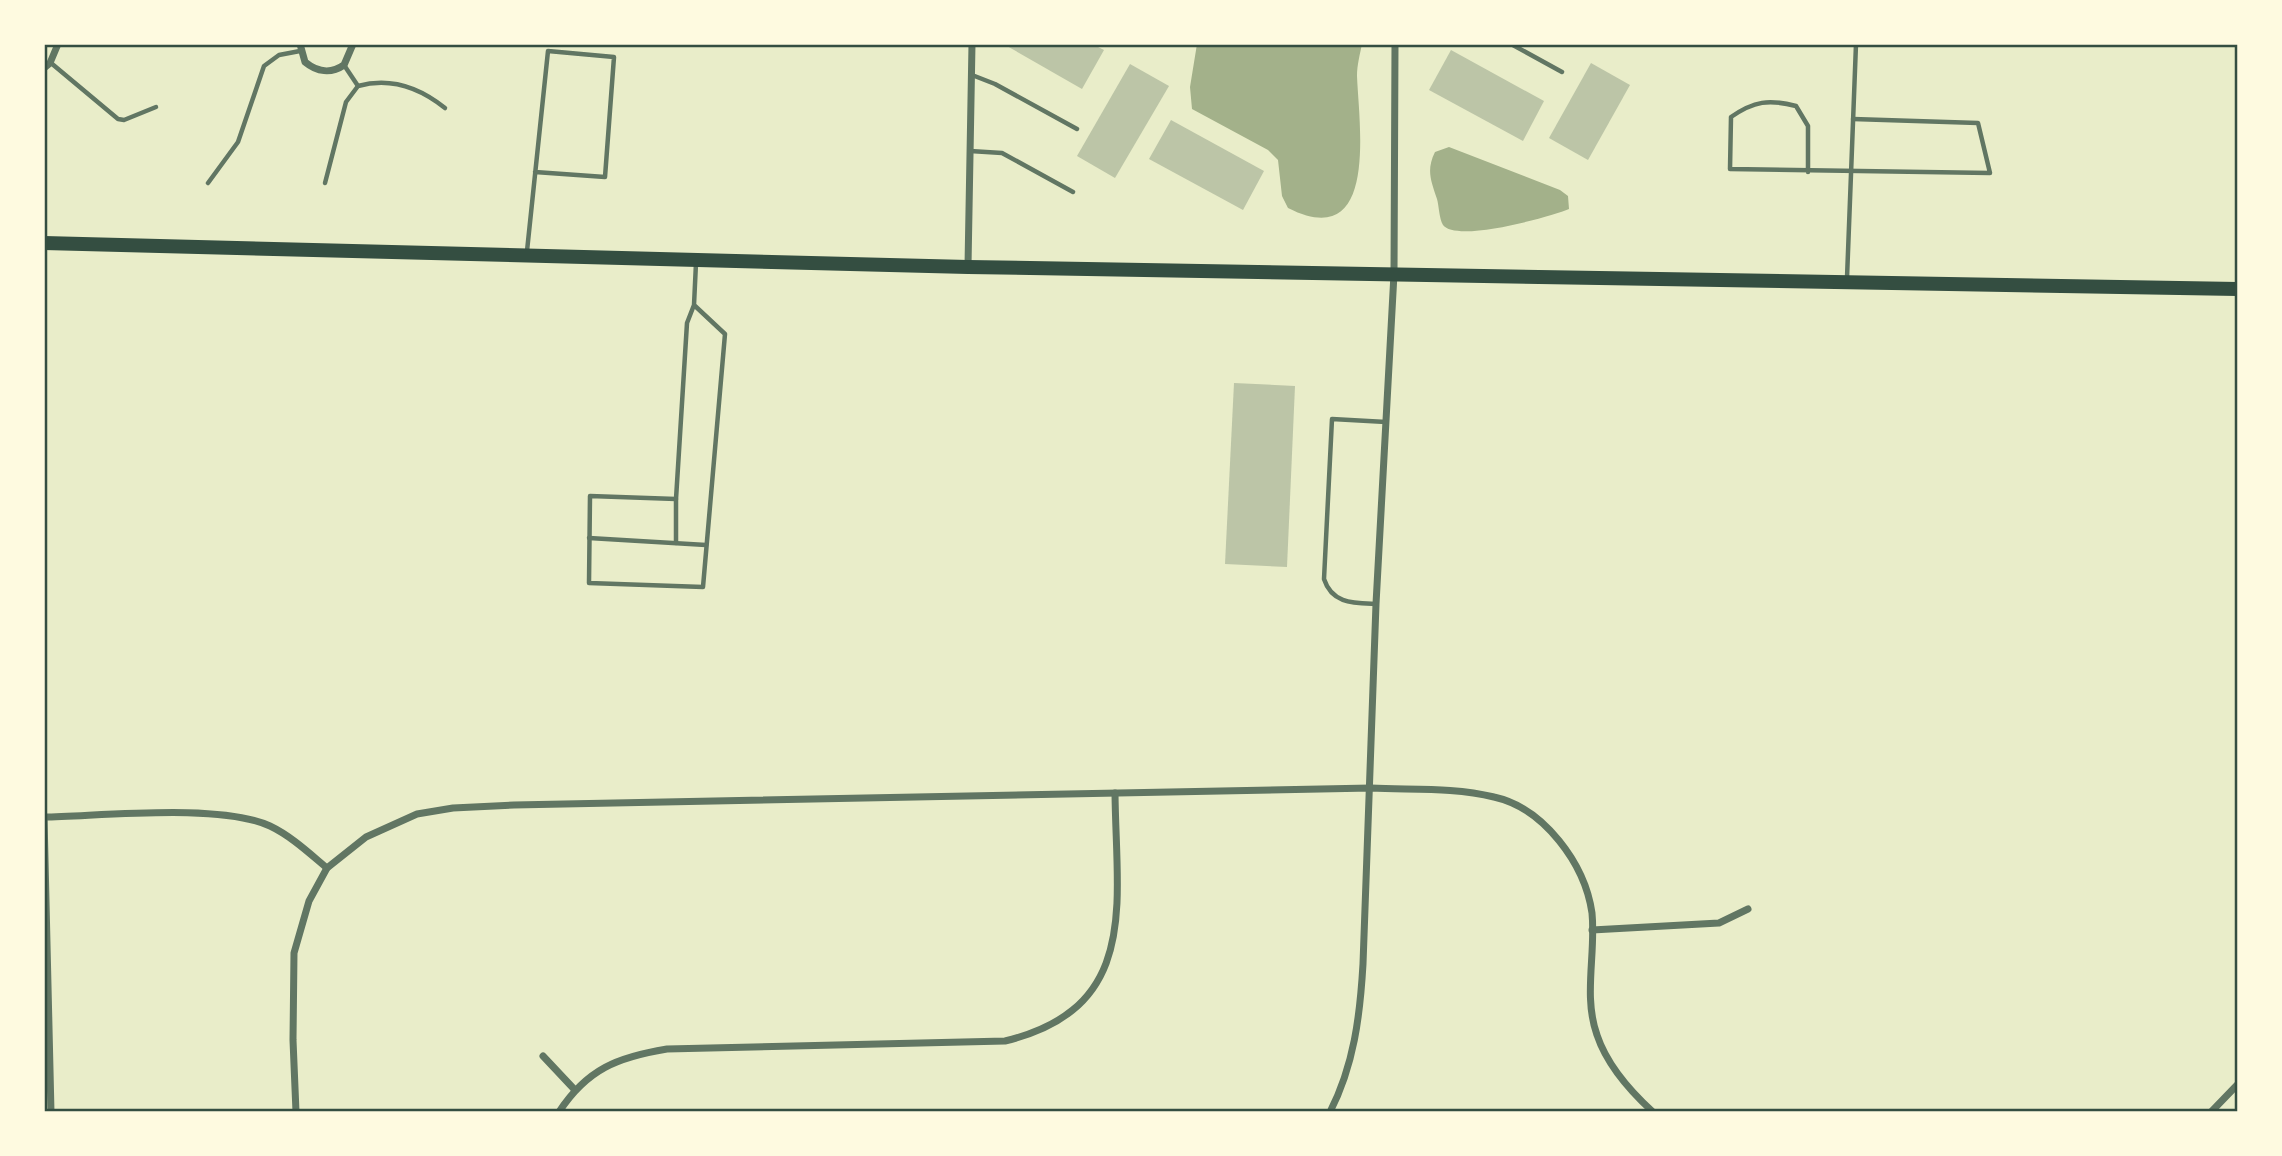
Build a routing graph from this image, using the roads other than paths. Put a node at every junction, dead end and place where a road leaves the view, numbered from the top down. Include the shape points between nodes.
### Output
1 (58, 44) edge
2 (353, 44) edge
3 (972, 44) edge
4 (1395, 44) edge
5 (1511, 44) edge
6 (1856, 44) edge
7 (300, 48) edge
8 (47, 65) edge
9 (344, 65) junction
10 (1562, 72) dead end
11 (972, 75) junction
12 (358, 86) junction
13 (156, 107) dead end
14 (445, 108) dead end
15 (1853, 119) junction
16 (1077, 130) dead end
17 (970, 151) junction
18 (535, 172) junction
19 (1808, 172) junction
20 (1851, 173) junction
21 (208, 183) dead end
22 (325, 183) dead end
23 (1073, 192) dead end
24 (44, 243) edge
25 (526, 256) junction
26 (696, 260) junction
27 (968, 267) junction
28 (1394, 275) junction
29 (1847, 282) junction
30 (2238, 289) edge
31 (694, 305) junction
32 (1387, 422) junction
33 (676, 499) junction
34 (589, 538) junction
35 (676, 543) junction
36 (706, 545) junction
37 (1376, 604) junction
38 (1371, 788) junction
39 (1115, 793) junction
40 (44, 817) edge
41 (327, 868) junction
42 (1748, 909) dead end
43 (1592, 930) junction
44 (543, 1056) dead end
45 (2238, 1084) edge
46 (574, 1089) junction
47 (51, 1112) edge
48 (296, 1112) edge
49 (559, 1112) edge
50 (1330, 1112) edge
51 (1653, 1112) edge
52 (2211, 1112) edge

1 - 8 street
2 - 9 street
3 - 11 street
4 - 28 street
5 - 10 lane
6 - 15 lane
7 - 9 street via 305,62 319,71
7 - 21 lane via 264,66 238,142
8 - 13 lane via 118,119
9 - 12 lane
11 - 16 lane
11 - 17 street
12 - 14 lane via 389,84 417,89
12 - 22 lane via 346,102
15 - 20 lane
15 - 20 lane via 1978,123 1990,173
17 - 23 lane via 1002,153
17 - 27 street
18 - 18 lane via 548,51 614,57 605,177
18 - 25 lane
19 - 19 lane via 1808,126 1796,106 1771,99 1731,117 1730,169
19 - 20 lane
20 - 29 lane
24 - 25 main road
25 - 26 main road
26 - 27 main road
26 - 31 lane
27 - 28 main road
28 - 29 main road
28 - 32 street
29 - 30 main road
31 - 33 lane via 687,323
31 - 36 lane via 725,334
32 - 37 street
32 - 37 lane via 1332,419 1324,579 1335,598
33 - 34 lane via 590,496
33 - 35 lane
34 - 35 lane
34 - 36 lane via 589,583 703,587
35 - 36 lane
37 - 38 street
38 - 39 street
38 - 43 street via 1459,791 1496,797 1525,811 1567,851 1580,875
38 - 50 street via 1359,1024
39 - 41 street via 453,808 387,825
39 - 46 street via 1116,930 1111,953 1086,999 1065,1018 1036,1034 1005,1041 667,1049 630,1055
40 - 41 street via 194,814 251,819 291,839
40 - 47 street
41 - 48 street via 306,911 294,953
42 - 43 street via 1719,923
43 - 51 street via 1590,986 1596,1034 1608,1060
44 - 46 street
45 - 52 street
46 - 49 street

